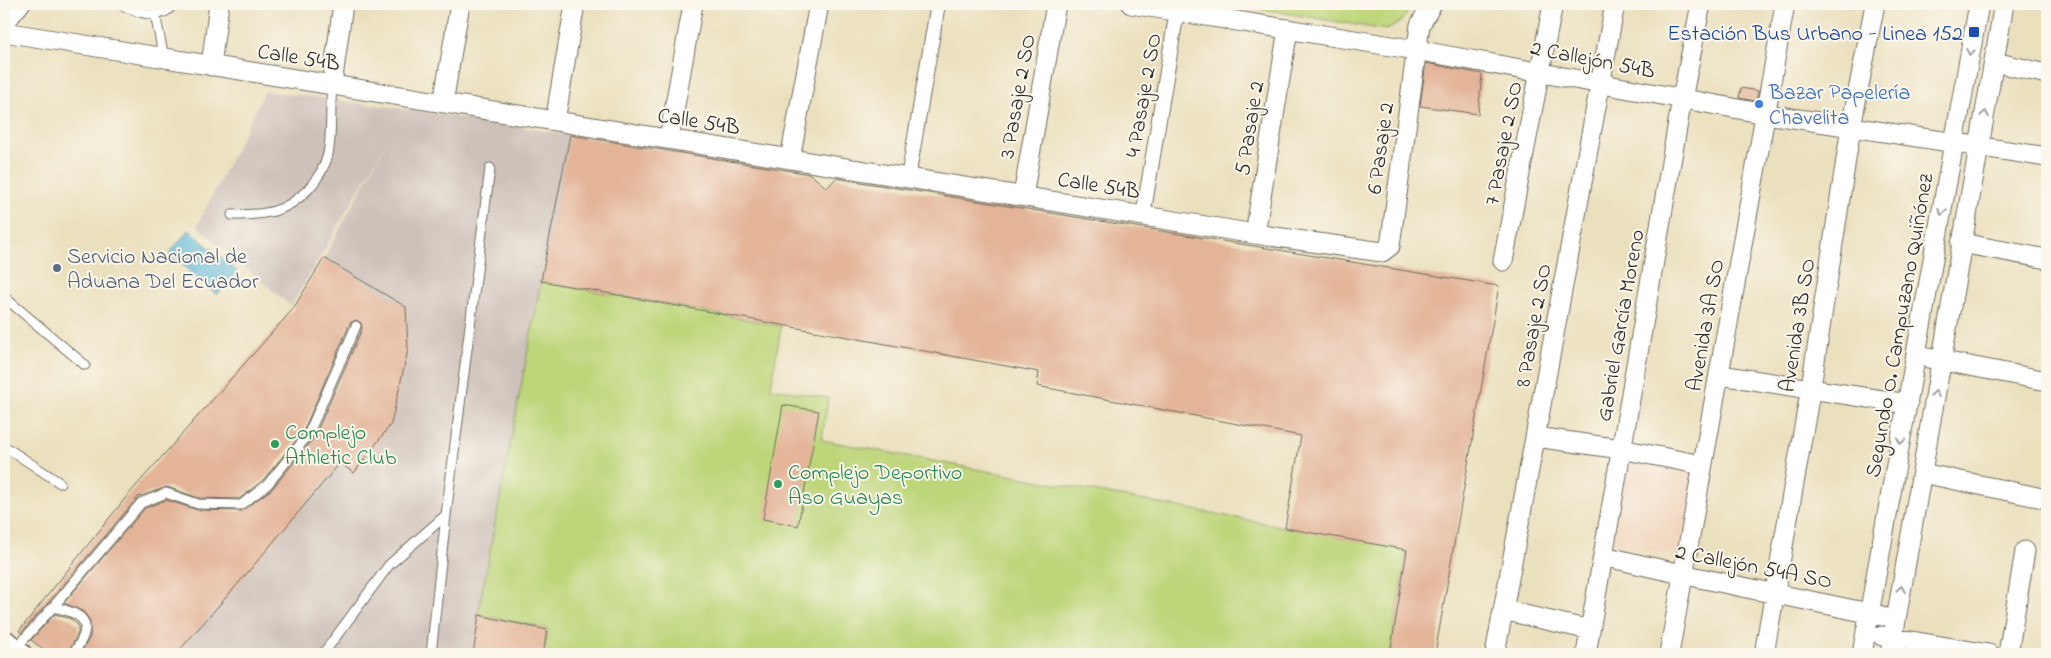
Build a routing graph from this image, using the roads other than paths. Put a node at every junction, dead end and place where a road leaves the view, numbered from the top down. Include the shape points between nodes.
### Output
1 (20, 4) edge
2 (119, 4) edge
3 (173, 4) edge
4 (219, 4) edge
5 (343, 4) edge
6 (460, 4) edge
7 (575, 4) edge
8 (693, 4) edge
9 (819, 4) edge
10 (938, 4) edge
11 (1056, 4) edge
12 (1131, 4) edge
13 (1553, 4) edge
14 (1615, 4) edge
15 (1701, 4) edge
16 (1785, 4) edge
17 (1875, 4) edge
18 (1979, 4) edge
19 (2004, 4) edge
20 (1429, 5) edge
21 (1177, 11) junction
22 (155, 14) junction
23 (4, 23) edge
24 (1288, 29) junction
25 (4, 32) edge
26 (1416, 50) junction
27 (164, 58) junction
28 (1994, 62) junction
29 (211, 66) junction
30 (1540, 72) junction
31 (2047, 74) edge
32 (1600, 83) junction
33 (332, 85) junction
34 (1682, 99) junction
35 (443, 103) junction
36 (1766, 114) junction
37 (555, 121) junction
38 (1851, 127) junction
39 (669, 139) junction
40 (1954, 142) junction
41 (1979, 146) junction
42 (2047, 157) edge
43 (790, 159) junction
44 (490, 168) dead end
45 (908, 178) junction
46 (1023, 196) junction
47 (232, 215) dead end
48 (1143, 216) junction
49 (1255, 234) junction
50 (1961, 243) junction
51 (1386, 250) joint
52 (2047, 259) edge
53 (1503, 261) dead end
54 (4, 297) edge
55 (356, 326) dead end
56 (1916, 356) junction
57 (1940, 361) junction
58 (85, 365) dead end
59 (1720, 375) junction
60 (2047, 381) edge
61 (1811, 388) junction
62 (1908, 404) junction
63 (1536, 437) junction
64 (4, 446) edge
65 (1621, 449) junction
66 (1702, 465) junction
67 (1922, 473) junction
68 (60, 483) dead end
69 (2047, 498) edge
70 (446, 515) junction
71 (2025, 551) dead end
72 (1604, 556) junction
73 (1685, 576) junction
74 (1774, 592) junction
75 (53, 608) junction
76 (1503, 610) junction
77 (1870, 613) junction
78 (1896, 619) junction
79 (1590, 630) junction
80 (1866, 633) junction
81 (1892, 646) edge
82 (13, 648) edge
83 (73, 654) edge
84 (322, 654) edge
85 (432, 654) edge
86 (1495, 654) edge
87 (1586, 654) edge
88 (1669, 654) edge
89 (1764, 654) edge
90 (1862, 654) edge
91 (1989, 654) edge
92 (2008, 654) edge

1 - 23 street
2 - 22 lane via 138,12
3 - 22 lane
4 - 29 street
5 - 33 street
6 - 35 street
7 - 37 street
8 - 39 street
9 - 43 street
10 - 45 street
11 - 46 street, 3 Pasaje 2 SO
12 - 21 street, 2 Callejón 54B
13 - 30 street, 7 Pasaje 2 SO
14 - 32 street, 8 Pasaje 2 SO
15 - 34 street, Gabriel García Moreno
16 - 36 street, Avenida 3A SO
17 - 38 street, Avenida 3B SO
18 -> 40 street, Segundo O. Campuzano Quiñónez
19 - 28 street
20 - 26 street, 6 Pasaje 2 via 1420,25
21 - 24 street, 2 Callejón 54B
21 - 48 street, 4 Pasaje 2 SO
22 - 27 lane
24 - 26 street, 2 Callejón 54B
24 - 49 street, 5 Pasaje 2
25 - 27 street, Calle 54B
26 - 30 street, 2 Callejón 54B
26 - 51 street, 6 Pasaje 2 via 1390,246
27 - 29 street, Calle 54B
28 - 31 street
41 -> 28 street
29 - 33 street, Calle 54B
30 - 32 street, 2 Callejón 54B
30 - 53 street, 7 Pasaje 2 SO
32 - 34 street, 2 Callejón 54B
32 - 63 street, 8 Pasaje 2 SO
33 - 35 street, Calle 54B
33 - 47 lane via 328,154 309,189 295,201 276,210 257,215
34 - 36 street, 2 Callejón 54B
34 - 65 street, Gabriel García Moreno
35 - 37 street, Calle 54B
36 - 38 street, 2 Callejón 54B
36 - 59 street, Avenida 3A SO
37 - 39 street, Calle 54B
38 - 40 street, 2 Callejón 54B
38 - 61 street, Avenida 3B SO
39 - 43 street, Calle 54B
40 - 41 street, 2 Callejón 54B
40 -> 56 street, Segundo O. Campuzano Quiñónez
41 - 42 street, 2 Callejón 54B
41 - 50 street
43 - 45 street, Calle 54B
44 - 70 lane
45 - 46 street, Calle 54B
46 - 48 street, Calle 54B
48 - 49 street, Calle 54B
49 - 51 street, Calle 54B
50 - 52 street
50 - 57 street
54 - 58 lane
55 - 75 lane via 308,436 267,485 241,505 198,504 166,493 141,503
56 - 57 street
56 - 62 street, Segundo O. Campuzano Quiñónez
57 - 60 street
67 -> 57 street
59 - 61 street
59 - 66 street, Avenida 3A SO
61 - 62 street
61 - 74 street, Avenida 3B SO
62 -> 77 street, Segundo O. Campuzano Quiñónez
63 - 65 street
63 - 76 street, 8 Pasaje 2 SO
64 - 68 lane
65 - 66 street
65 - 72 street, Gabriel García Moreno
66 - 73 street, Avenida 3A SO
67 - 69 street
78 -> 67 street
70 - 84 lane via 389,565
70 - 85 lane
71 - 92 street
72 - 73 street, 2 Callejón 54A SO
72 - 79 street, Gabriel García Moreno
73 - 74 street, 2 Callejón 54A SO
73 - 88 street, Avenida 3A SO
74 - 77 street, 2 Callejón 54A SO
74 - 89 street, Avenida 3B SO
75 - 82 lane
75 - 83 lane via 70,611 86,626 86,633
76 - 79 street
76 - 86 street, 8 Pasaje 2 SO
77 - 78 street, 2 Callejón 54A SO
77 - 80 street, Segundo O. Campuzano Quiñónez
78 - 81 street
79 - 87 street, Gabriel García Moreno
80 - 81 street
80 - 90 street, Segundo O. Campuzano Quiñónez
81 - 91 street

